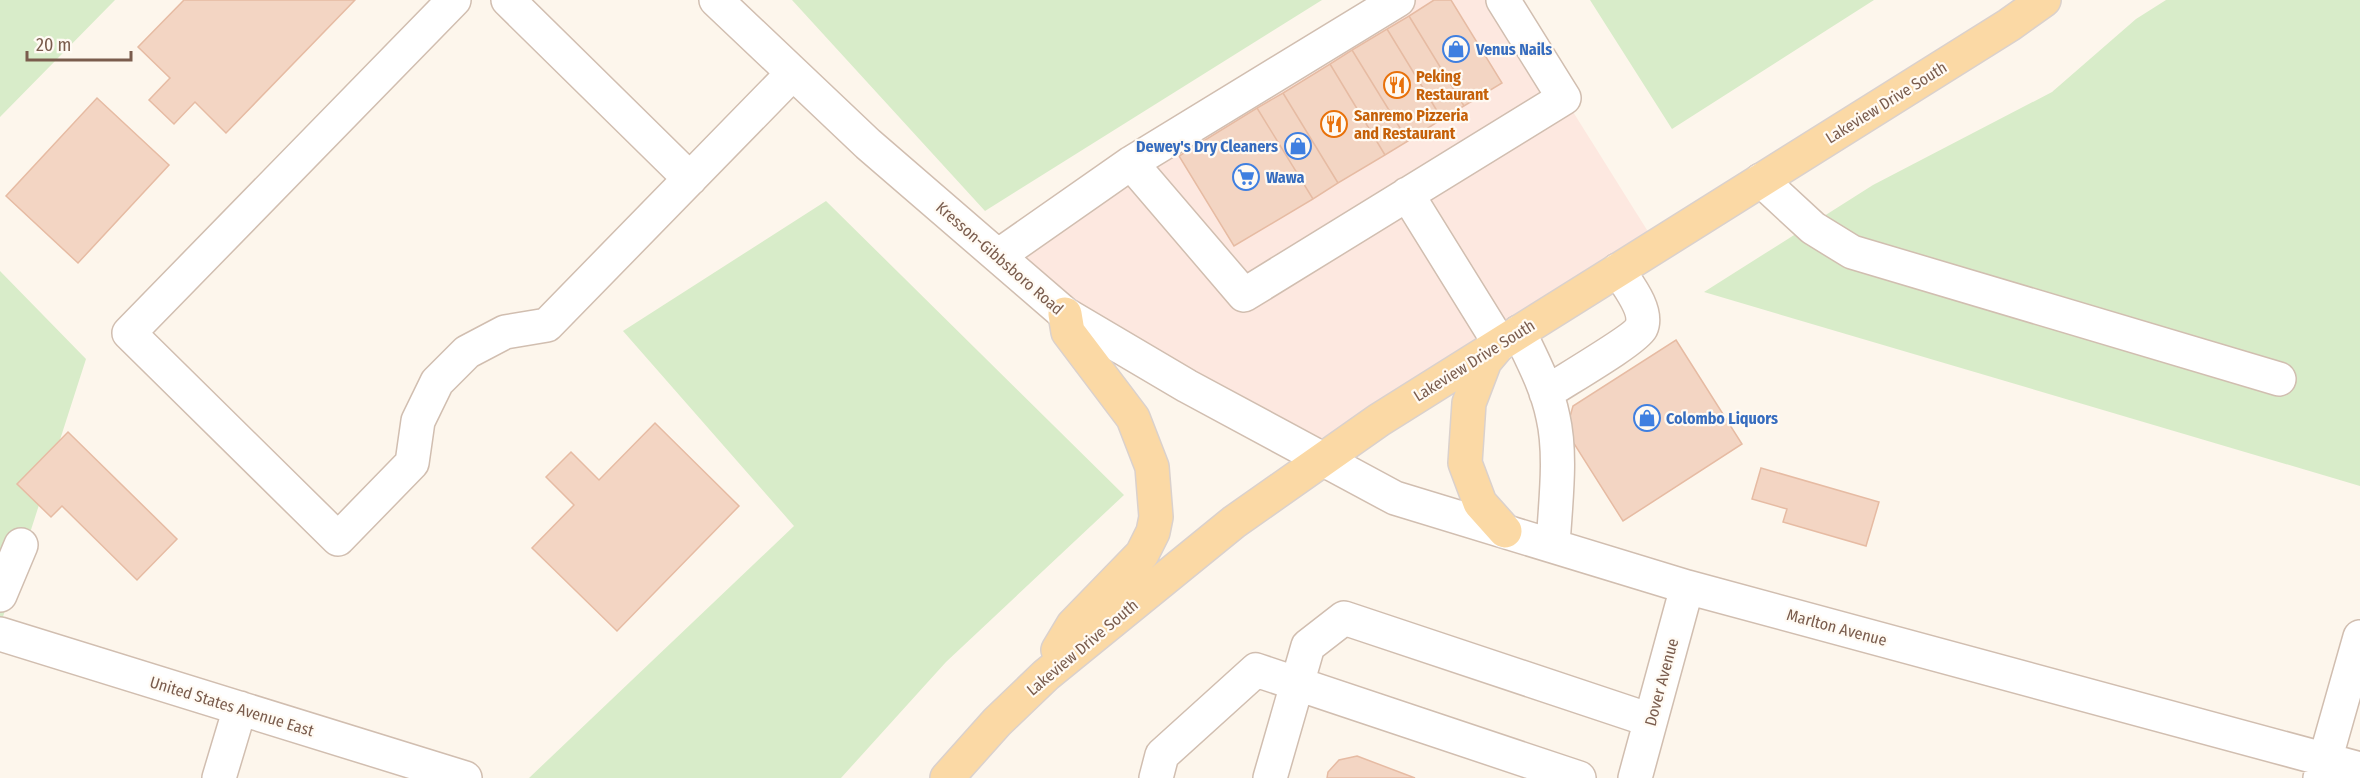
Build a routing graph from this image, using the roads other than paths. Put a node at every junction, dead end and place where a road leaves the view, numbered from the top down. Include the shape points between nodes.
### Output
1 (454, 0) edge
2 (508, 0) edge
3 (716, 0) edge
4 (1398, 0) edge
5 (1503, 0) edge
6 (2044, 0) edge
7 (793, 73) junction
8 (1131, 163) junction
9 (690, 179) junction
10 (1761, 180) junction
11 (1407, 194) junction
12 (998, 256) junction
13 (1618, 270) junction
14 (1065, 314) junction
15 (1510, 338) junction
16 (2279, 379) dead end
17 (1546, 393) junction
18 (1324, 459) junction
19 (1505, 531) junction
20 (21, 545) dead end
21 (1553, 546) junction
22 (1687, 586) junction
23 (0, 595) edge
24 (0, 634) edge
25 (2360, 637) edge
26 (1046, 675) junction
27 (1297, 684) junction
28 (240, 708) junction
29 (1650, 720) junction
30 (2322, 768) edge
31 (2360, 769) edge
32 (219, 778) edge
33 (465, 778) edge
34 (947, 778) edge
35 (1156, 778) edge
36 (1270, 778) edge
37 (1579, 778) edge
38 (1635, 778) edge

1 - 9 street via 129,333 338,539 412,463 418,421 437,382 467,352 505,332 547,325
2 - 9 street
3 - 7 street, Kresson-Gibbsboro Road
4 - 8 street
5 - 11 street via 1564,98
6 - 10 main road, Lakeview Drive South
7 - 9 street
7 - 12 street, Kresson-Gibbsboro Road via 868,144
8 - 11 street via 1244,295
8 - 12 street
10 - 13 main road, Lakeview Drive South
10 - 16 street via 1813,228 1852,252
11 - 15 street
12 - 14 street, Kresson-Gibbsboro Road
13 - 15 main road, Lakeview Drive South
13 - 17 street via 1638,301 1641,328 1630,341
14 - 18 street, Kresson-Gibbsboro Road via 1187,386
14 - 26 main road via 1068,332 1133,418 1152,467 1156,517 1142,554 1073,625
15 - 17 street
15 - 18 main road, Lakeview Drive South
15 - 19 main road via 1485,361 1469,403 1466,463 1480,503
17 - 21 street via 1556,435
18 - 19 street, Marlton Avenue via 1395,498
18 - 26 main road, Lakeview Drive South via 1234,522
19 - 21 street, Marlton Avenue
20 - 23 street
21 - 22 street, Marlton Avenue
22 - 29 street, Dover Avenue
22 - 30 street, Marlton Avenue
24 - 28 street, United States Avenue East
25 - 30 street
26 - 34 main road, Lakeview Drive South
27 - 29 street via 1308,646 1344,618
27 - 35 street via 1256,670 1162,755
27 - 36 street
27 - 37 street
28 - 32 street
28 - 33 street, United States Avenue East
29 - 38 street, Dover Avenue
30 - 31 street, Marlton Avenue

